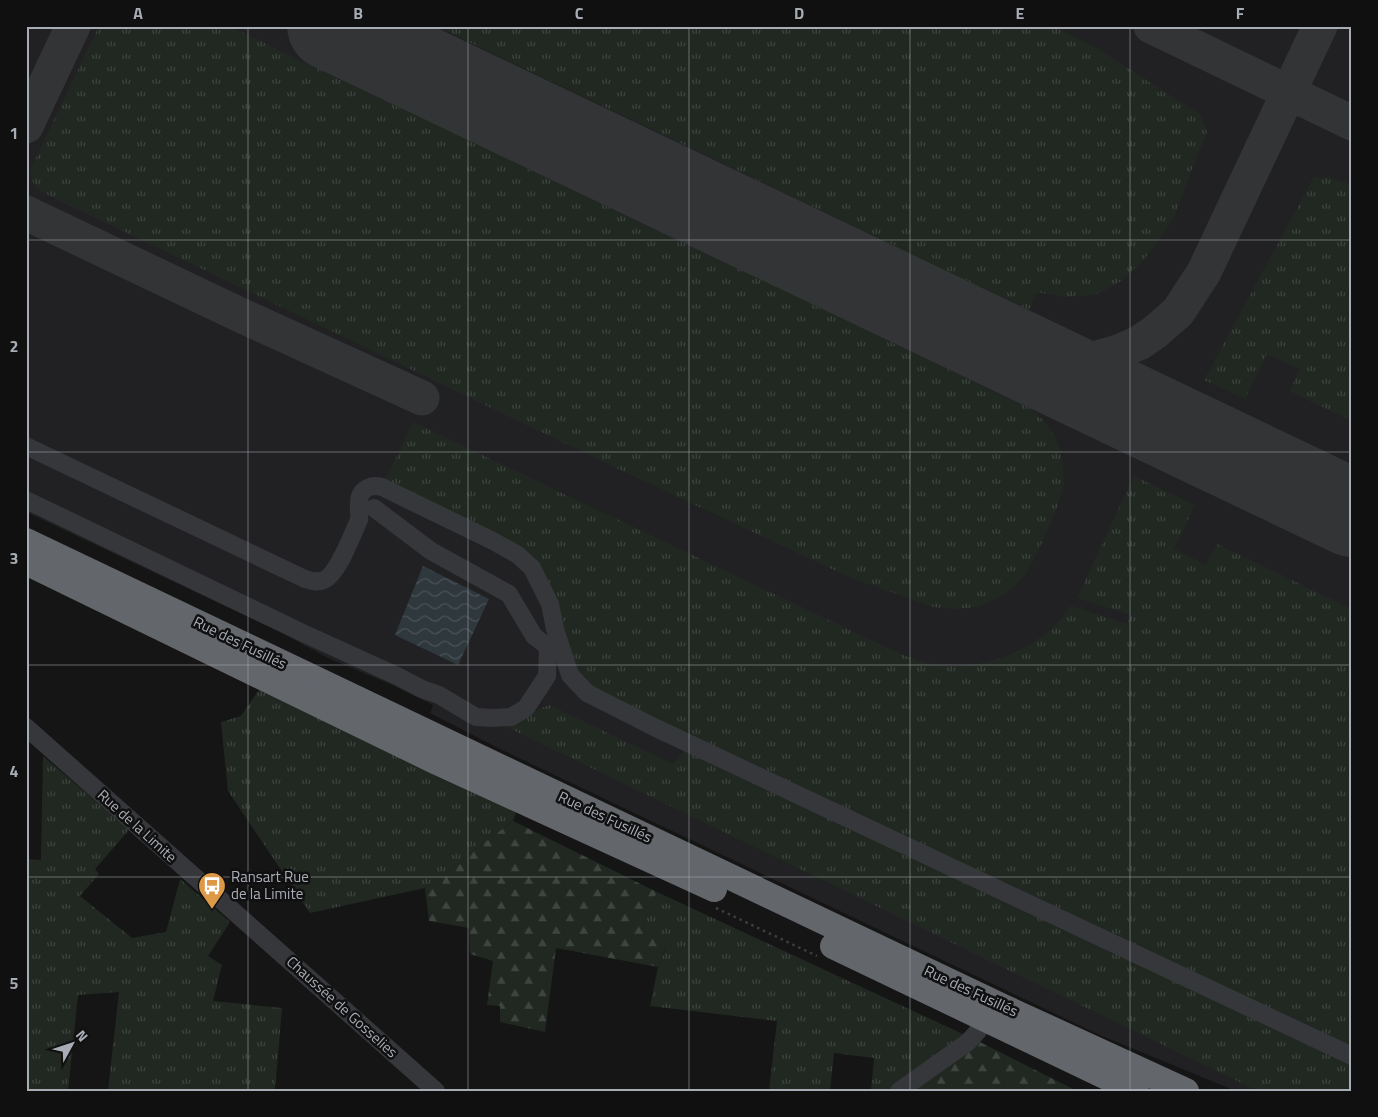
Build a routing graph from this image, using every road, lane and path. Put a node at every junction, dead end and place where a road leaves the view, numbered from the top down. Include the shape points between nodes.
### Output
1 (26, 446) edge
2 (26, 500) edge
3 (374, 508) dead end
4 (26, 541) edge
5 (26, 562) edge
6 (554, 646) junction
7 (26, 727) edge
8 (248, 924) joint
9 (984, 1019) junction
10 (1352, 1056) edge
11 (436, 1091) edge
12 (899, 1091) edge
13 (1136, 1091) edge
14 (1186, 1091) edge

1 - 6 street via 314,582 330,577 337,566 359,520 358,502 362,493 370,486 382,488 518,555 532,568 550,604 555,629
2 - 6 street via 439,695 476,717 511,717 526,708 546,676
3 - 6 street via 431,551 509,594 534,636
4 - 14 highway, Rue des Fusillés via 1002,1007
5 - 9 highway, Rue des Fusillés via 437,762
6 - 10 street via 570,675 587,693
7 - 8 street, Rue de la Limite
8 - 11 street, Chaussée de Gosselies
9 - 12 street via 968,1042
9 - 13 highway, Rue des Fusillés

